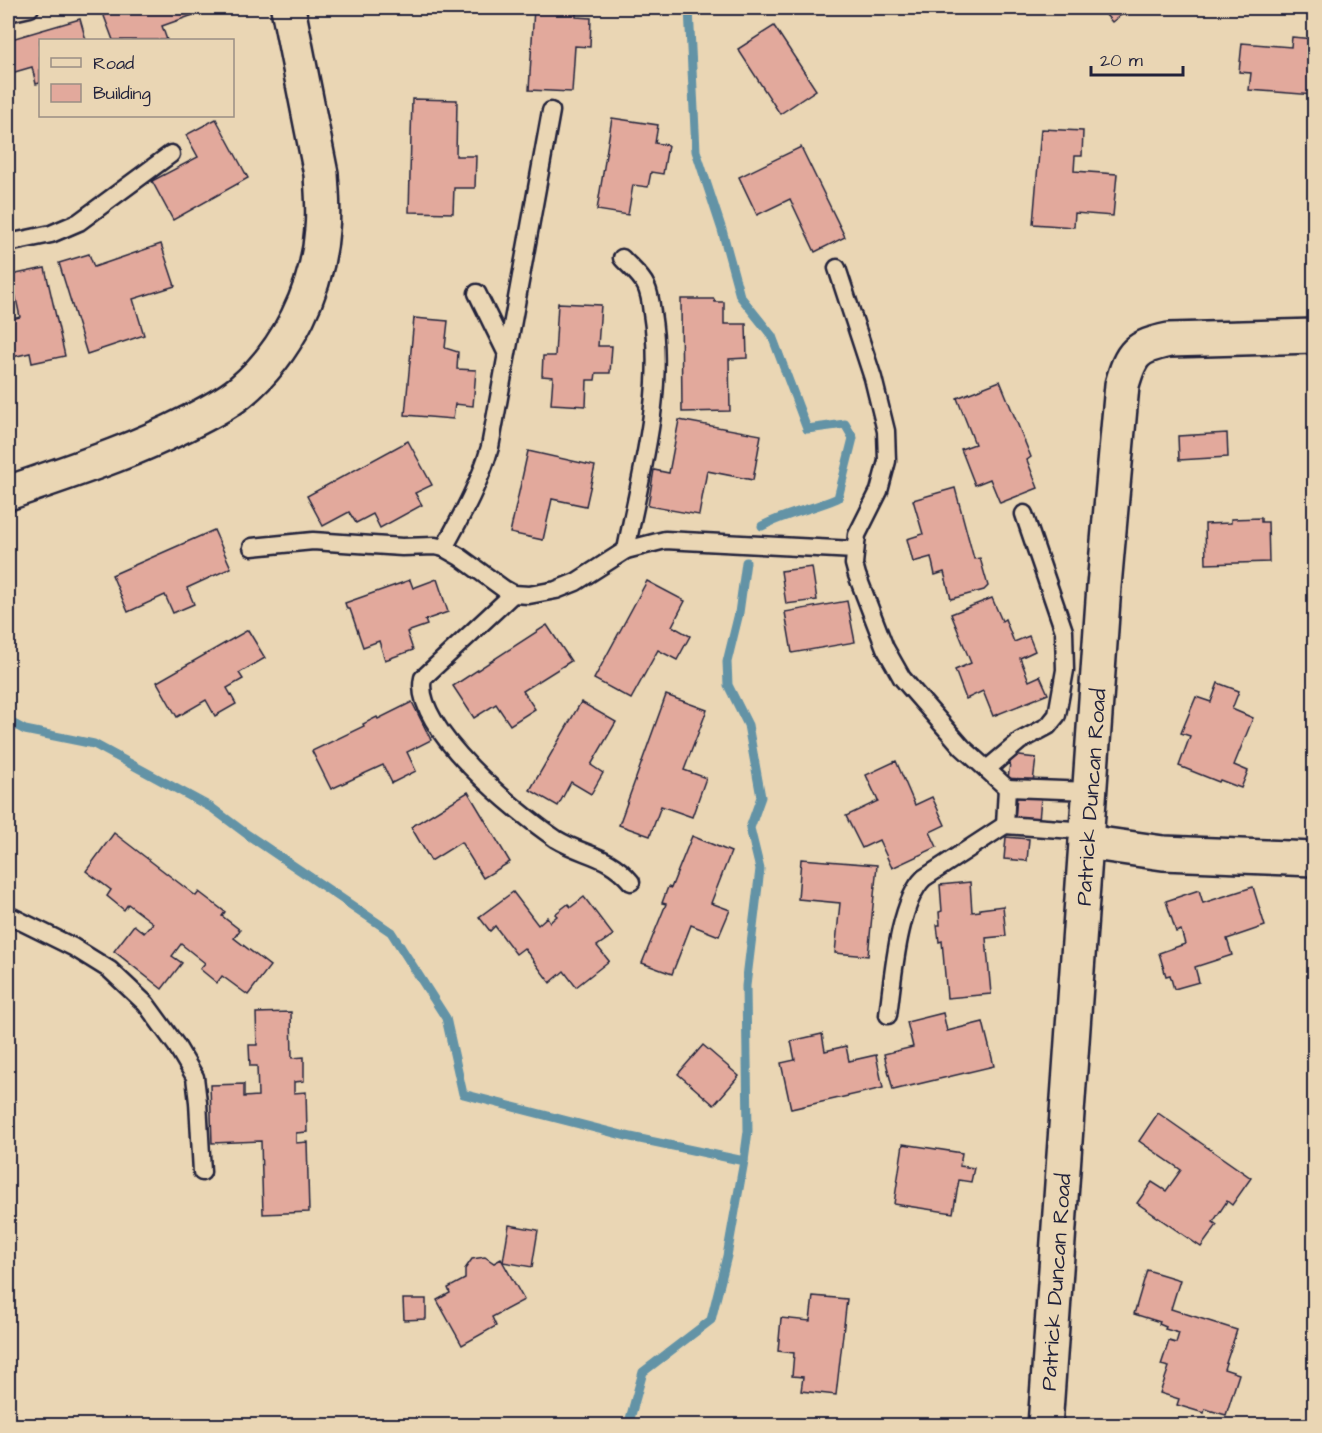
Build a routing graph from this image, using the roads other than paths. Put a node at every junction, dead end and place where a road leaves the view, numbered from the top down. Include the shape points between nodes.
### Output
1 (30, 8) edge
2 (288, 8) edge
3 (8, 13) edge
4 (551, 111) dead end
5 (171, 154) dead end
6 (8, 243) edge
7 (622, 258) dead end
8 (837, 268) dead end
9 (477, 293) dead end
10 (1314, 336) edge
11 (506, 351) junction
12 (8, 493) edge
13 (1024, 514) dead end
14 (252, 548) dead end
15 (444, 548) junction
16 (626, 550) junction
17 (855, 550) junction
18 (513, 594) junction
19 (987, 769) junction
20 (1007, 788) junction
21 (1090, 791) junction
22 (1005, 825) junction
23 (1087, 836) junction
24 (1314, 859) edge
25 (631, 882) dead end
26 (8, 915) edge
27 (888, 1015) dead end
28 (202, 1172) dead end
29 (1045, 1425) edge

1 - 3 lane
2 - 12 street via 323,200 316,267 298,316 260,371 240,392 207,414 146,444
4 - 11 lane
5 - 6 lane via 79,222 51,234
7 - 16 lane via 647,288 655,329 656,378
8 - 17 lane via 886,431 887,461
9 - 11 lane
10 - 21 street, Patrick Duncan Road via 1169,340 1137,352 1129,362 1122,385
11 - 15 lane via 484,469
13 - 19 lane via 1064,631 1065,670 1057,715 1048,726 1020,741
14 - 15 lane via 313,541
15 - 18 lane
16 - 17 lane via 665,540
16 - 18 lane via 556,590
17 - 19 lane via 854,564 873,618 902,678 962,747
18 - 25 lane via 423,678 423,699 449,744 521,815 559,841 615,865
19 - 20 lane
20 - 21 lane
20 - 22 lane
21 - 23 street, Patrick Duncan Road
22 - 23 lane
22 - 27 lane via 915,887 902,925
23 - 24 street via 1163,853
23 - 29 street, Patrick Duncan Road
26 - 28 lane via 110,970 146,1004 195,1077

